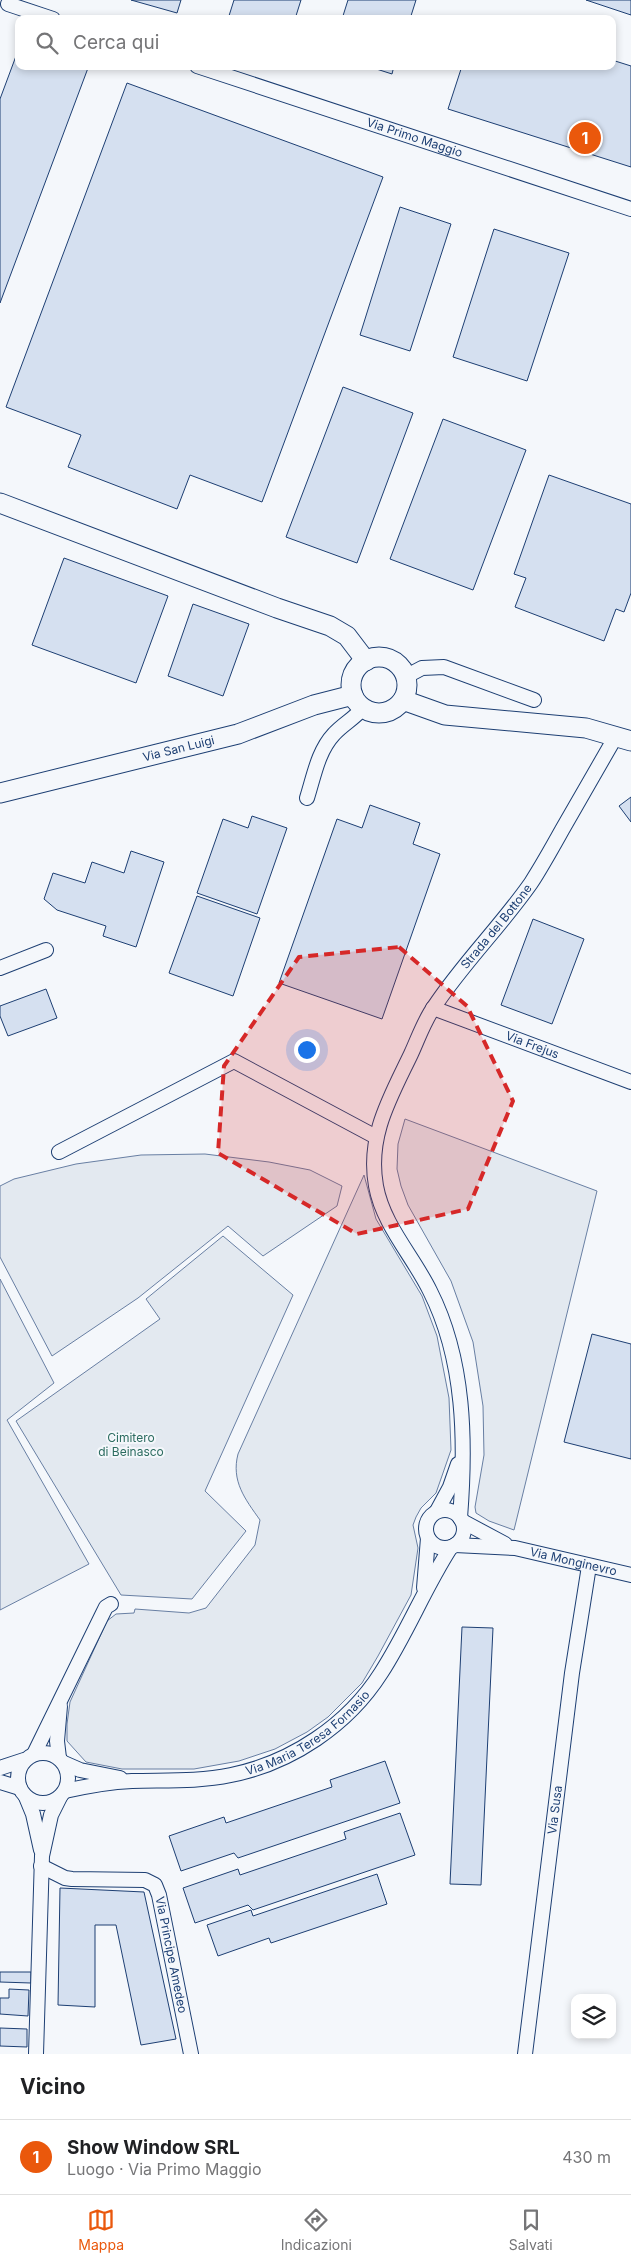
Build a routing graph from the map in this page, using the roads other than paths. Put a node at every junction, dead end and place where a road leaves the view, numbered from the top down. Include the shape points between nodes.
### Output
1 (8, 4) dead end
2 (41, 15) edge
3 (209, 70) edge
4 (631, 209) edge
5 (0, 503) edge
6 (366, 661) junction
7 (405, 677) junction
8 (403, 700) junction
9 (534, 700) dead end
10 (358, 701) junction
11 (624, 738) edge
12 (0, 793) edge
13 (307, 798) dead end
14 (46, 950) dead end
15 (0, 968) edge
16 (433, 1008) junction
17 (631, 1082) edge
18 (380, 1120) joint
19 (376, 1137) junction
20 (60, 1152) dead end
21 (462, 1454) junction
22 (438, 1511) junction
23 (461, 1519) junction
24 (428, 1538) junction
25 (453, 1546) junction
26 (515, 1548) junction
27 (589, 1566) junction
28 (631, 1575) edge
29 (423, 1594) junction
30 (111, 1604) dead end
31 (61, 1700) junction
32 (29, 1757) junction
33 (61, 1761) junction
34 (0, 1768) edge
35 (133, 1781) junction
36 (0, 1782) edge
37 (23, 1793) junction
38 (62, 1794) junction
39 (42, 1861) junction
40 (36, 2054) edge
41 (191, 2054) edge
42 (524, 2054) edge

1 - 2 street
3 - 4 street, Via Primo Maggio
5 - 6 street via 330,626 347,636
6 - 7 street via 391,660
6 - 10 street via 357,669 351,682
7 - 8 street
7 - 9 street via 422,668 444,667
8 - 10 street, Via San Luigi via 383,713 372,712
8 - 11 street via 446,715 586,728
10 - 12 street, Via San Luigi via 314,704 238,734
10 - 13 street via 356,717 330,739 320,758
11 - 16 street, Strada del Bottone via 531,883
14 - 15 street
16 - 17 street, Via Frejus
16 - 18 street, Strada del Bottone
18 - 19 street, Via Maria Teresa Fornasio
19 - 20 street via 234,1061
19 - 21 street, Via Maria Teresa Fornasio via 374,1169 383,1208 431,1293 453,1356 459,1385
21 - 22 street, Via Maria Teresa Fornasio
21 - 23 street, Via Maria Teresa Fornasio
22 - 23 street via 450,1510
22 - 24 street, Via Maria Teresa Fornasio via 426,1524
23 - 25 street, Via Maria Teresa Fornasio via 464,1531
23 - 26 street, Via Monginevro
24 - 25 street via 438,1546
24 - 29 street, Via Maria Teresa Fornasio
25 - 26 street, Via Monginevro
25 - 29 street, Via Maria Teresa Fornasio
26 - 27 street, Via Monginevro
27 - 28 street, Via Monginevro
27 - 42 street, Via Susa via 572,1673
29 - 35 street, Via Maria Teresa Fornasio via 368,1692 348,1715 321,1736 284,1757 231,1775
30 - 31 street via 103,1613
31 - 32 street
31 - 33 street via 58,1728
32 - 33 street via 44,1752
32 - 34 street
32 - 37 street via 18,1773
33 - 35 street, Via Maria Teresa Fornasio via 80,1770
33 - 38 street via 68,1778
35 - 38 street, Via Maria Teresa Fornasio
36 - 37 street
37 - 38 street via 42,1804
37 - 39 street via 33,1814
38 - 39 street via 51,1815
39 - 40 street
39 - 41 street, Via Principe Amedeo via 72,1880 145,1880 155,1885

